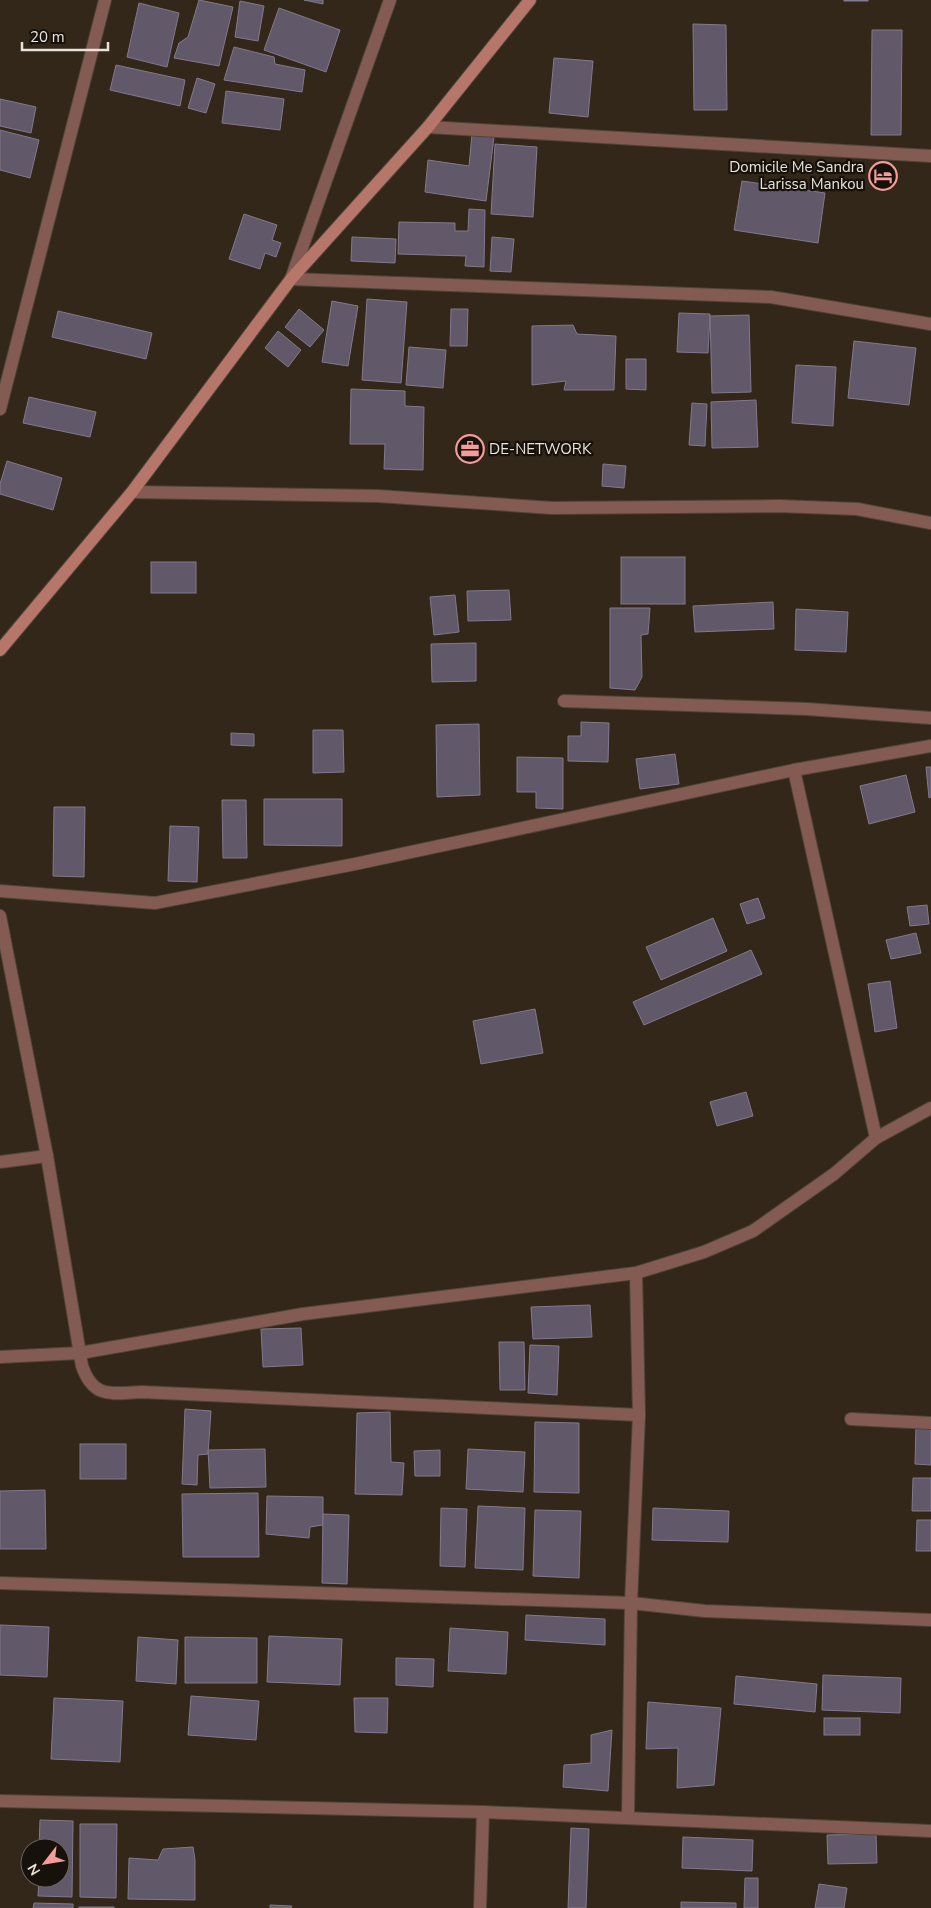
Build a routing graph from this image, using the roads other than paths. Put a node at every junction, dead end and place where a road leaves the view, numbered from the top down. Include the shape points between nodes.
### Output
1 (105, 0) edge
2 (390, 0) edge
3 (530, 0) edge
4 (428, 127) junction
5 (931, 156) edge
6 (291, 279) junction
7 (931, 324) edge
8 (0, 409) edge
9 (132, 492) junction
10 (931, 523) edge
11 (0, 650) edge
12 (564, 701) dead end
13 (931, 718) edge
14 (931, 746) edge
15 (794, 770) junction
16 (0, 891) edge
17 (0, 916) edge
18 (931, 1108) edge
19 (876, 1138) junction
20 (47, 1156) junction
21 (0, 1162) edge
22 (636, 1273) junction
23 (80, 1353) junction
24 (0, 1357) edge
25 (639, 1415) junction
26 (851, 1419) dead end
27 (931, 1423) edge
28 (0, 1583) edge
29 (631, 1604) junction
30 (931, 1620) edge
31 (0, 1801) edge
32 (483, 1812) junction
33 (628, 1817) junction
34 (931, 1831) edge
35 (480, 1908) edge

1 - 8 street
2 - 6 street
3 - 4 street
4 - 5 street
4 - 6 street
6 - 7 street via 771,297
6 - 9 street
9 - 10 street via 378,496 552,508 789,506 857,510
9 - 11 street
12 - 13 street via 807,709
14 - 15 street
15 - 16 street via 355,864 155,903
15 - 19 street
17 - 20 street
18 - 19 street
19 - 22 street via 834,1174 753,1231 704,1252
20 - 21 street
20 - 23 street
22 - 23 street via 303,1314
22 - 25 street
23 - 24 street
23 - 25 street via 89,1383 104,1392
25 - 29 street
26 - 27 street
28 - 29 street
29 - 30 street via 705,1611
29 - 33 street
31 - 32 street
32 - 33 street
32 - 35 street
33 - 34 street

